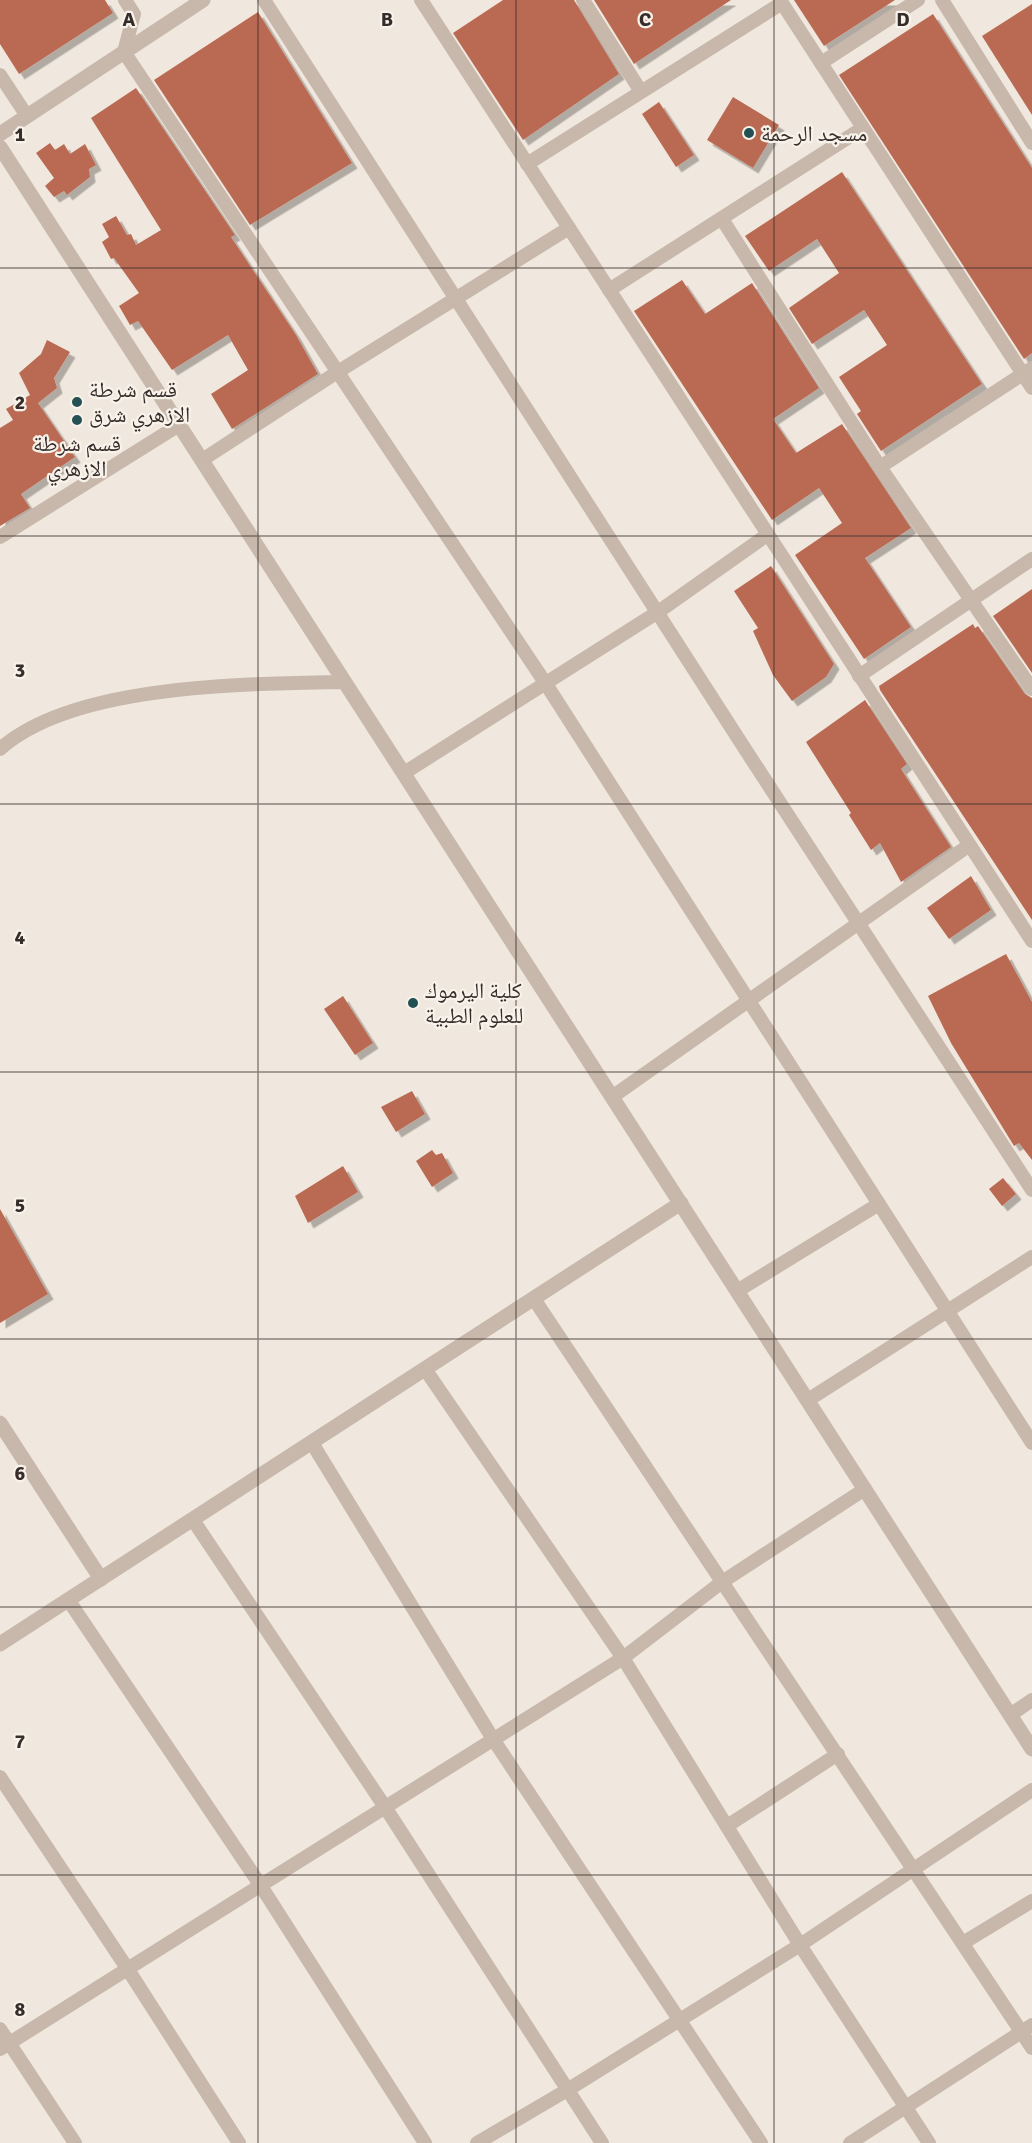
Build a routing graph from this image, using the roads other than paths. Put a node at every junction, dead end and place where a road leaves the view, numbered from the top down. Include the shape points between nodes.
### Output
1 (125, 0) edge
2 (203, 0) edge
3 (264, 0) edge
4 (421, 0) edge
5 (583, 0) edge
6 (918, 0) edge
7 (942, 0) edge
8 (781, 2) edge
9 (124, 52) junction
10 (821, 63) junction
11 (0, 75) edge
12 (640, 90) junction
13 (27, 116) junction
14 (863, 128) junction
15 (0, 134) edge
16 (1032, 143) edge
17 (0, 147) edge
18 (527, 164) junction
19 (722, 219) junction
20 (568, 228) junction
21 (609, 290) junction
22 (457, 298) junction
23 (1027, 371) edge
24 (336, 373) junction
25 (1032, 388) edge
26 (179, 425) junction
27 (202, 460) junction
28 (880, 467) junction
29 (767, 535) junction
30 (0, 537) edge
31 (1032, 559) edge
32 (971, 598) junction
33 (658, 612) junction
34 (858, 676) junction
35 (345, 682) junction
36 (546, 684) junction
37 (1032, 689) edge
38 (2, 743) edge
39 (404, 773) junction
40 (968, 846) junction
41 (860, 923) junction
42 (1032, 941) edge
43 (749, 1001) junction
44 (612, 1097) junction
45 (1032, 1190) edge
46 (681, 1203) junction
47 (879, 1204) junction
48 (1032, 1257) edge
49 (737, 1291) junction
50 (534, 1299) junction
51 (947, 1311) junction
52 (426, 1369) junction
53 (808, 1401) junction
54 (0, 1423) edge
55 (312, 1443) junction
56 (1032, 1443) edge
57 (865, 1489) junction
58 (193, 1520) junction
59 (101, 1579) junction
60 (722, 1582) junction
61 (69, 1601) junction
62 (0, 1644) edge
63 (623, 1658) junction
64 (1032, 1700) edge
65 (1010, 1715) junction
66 (493, 1739) junction
67 (1032, 1749) edge
68 (838, 1754) junction
69 (0, 1777) edge
70 (1032, 1790) edge
71 (385, 1807) junction
72 (727, 1826) junction
73 (914, 1867) junction
74 (261, 1887) junction
75 (1032, 1901) edge
76 (963, 1943) junction
77 (800, 1945) junction
78 (127, 1968) junction
79 (681, 2019) junction
80 (0, 2029) edge
81 (1027, 2029) edge
82 (5, 2046) edge
83 (1032, 2048) edge
84 (569, 2089) junction
85 (906, 2108) junction
86 (75, 2143) edge
87 (239, 2143) edge
88 (425, 2143) edge
89 (477, 2143) edge
90 (602, 2143) edge
91 (761, 2143) edge
92 (850, 2143) edge
93 (928, 2143) edge

1 - 9 street via 134,14
2 - 9 street
3 - 22 street
4 - 18 street
5 - 12 street
6 - 10 street
7 - 16 street
8 - 10 street
8 - 12 street
9 - 13 street
9 - 24 street
10 - 14 street
11 - 13 street
12 - 18 street
13 - 15 street
14 - 19 street
14 - 23 street
17 - 26 street
18 - 20 street
19 - 21 street
19 - 28 street
20 - 21 street
20 - 22 street
21 - 29 street
22 - 24 street
22 - 33 street
23 - 25 street
23 - 28 street
24 - 27 street
24 - 36 street
26 - 27 street
26 - 30 street
27 - 35 street
28 - 32 street
29 - 33 street
29 - 34 street
31 - 32 street
32 - 34 street
32 - 37 street
33 - 36 street
33 - 41 street
34 - 40 street
35 - 38 street via 235,684 126,698 74,708
35 - 39 street
36 - 39 street
36 - 43 street
39 - 44 street
40 - 41 street
40 - 42 street
41 - 43 street
41 - 45 street
43 - 44 street
43 - 47 street
44 - 46 street
46 - 49 street
46 - 50 street
47 - 49 street
47 - 51 street
48 - 51 street
49 - 53 street
50 - 52 street
50 - 60 street
51 - 53 street
51 - 56 street
52 - 55 street
52 - 63 street
53 - 57 street
54 - 59 street
55 - 58 street
55 - 66 street
57 - 60 street
57 - 65 street
58 - 59 street
58 - 71 street
59 - 61 street
60 - 63 street
60 - 68 street
61 - 62 street
61 - 74 street
63 - 66 street
63 - 72 street
64 - 65 street
65 - 67 street
66 - 71 street
66 - 79 street
68 - 72 street
68 - 73 street
69 - 78 street
70 - 73 street
71 - 74 street
71 - 84 street
72 - 77 street
73 - 76 street
73 - 77 street
74 - 78 street
74 - 88 street
75 - 76 street
76 - 81 street
77 - 79 street
77 - 85 street
78 - 82 street
78 - 87 street
79 - 84 street
79 - 91 street
80 - 82 street
81 - 83 street
81 - 85 street
82 - 86 street
84 - 89 street
84 - 90 street
85 - 92 street
85 - 93 street

